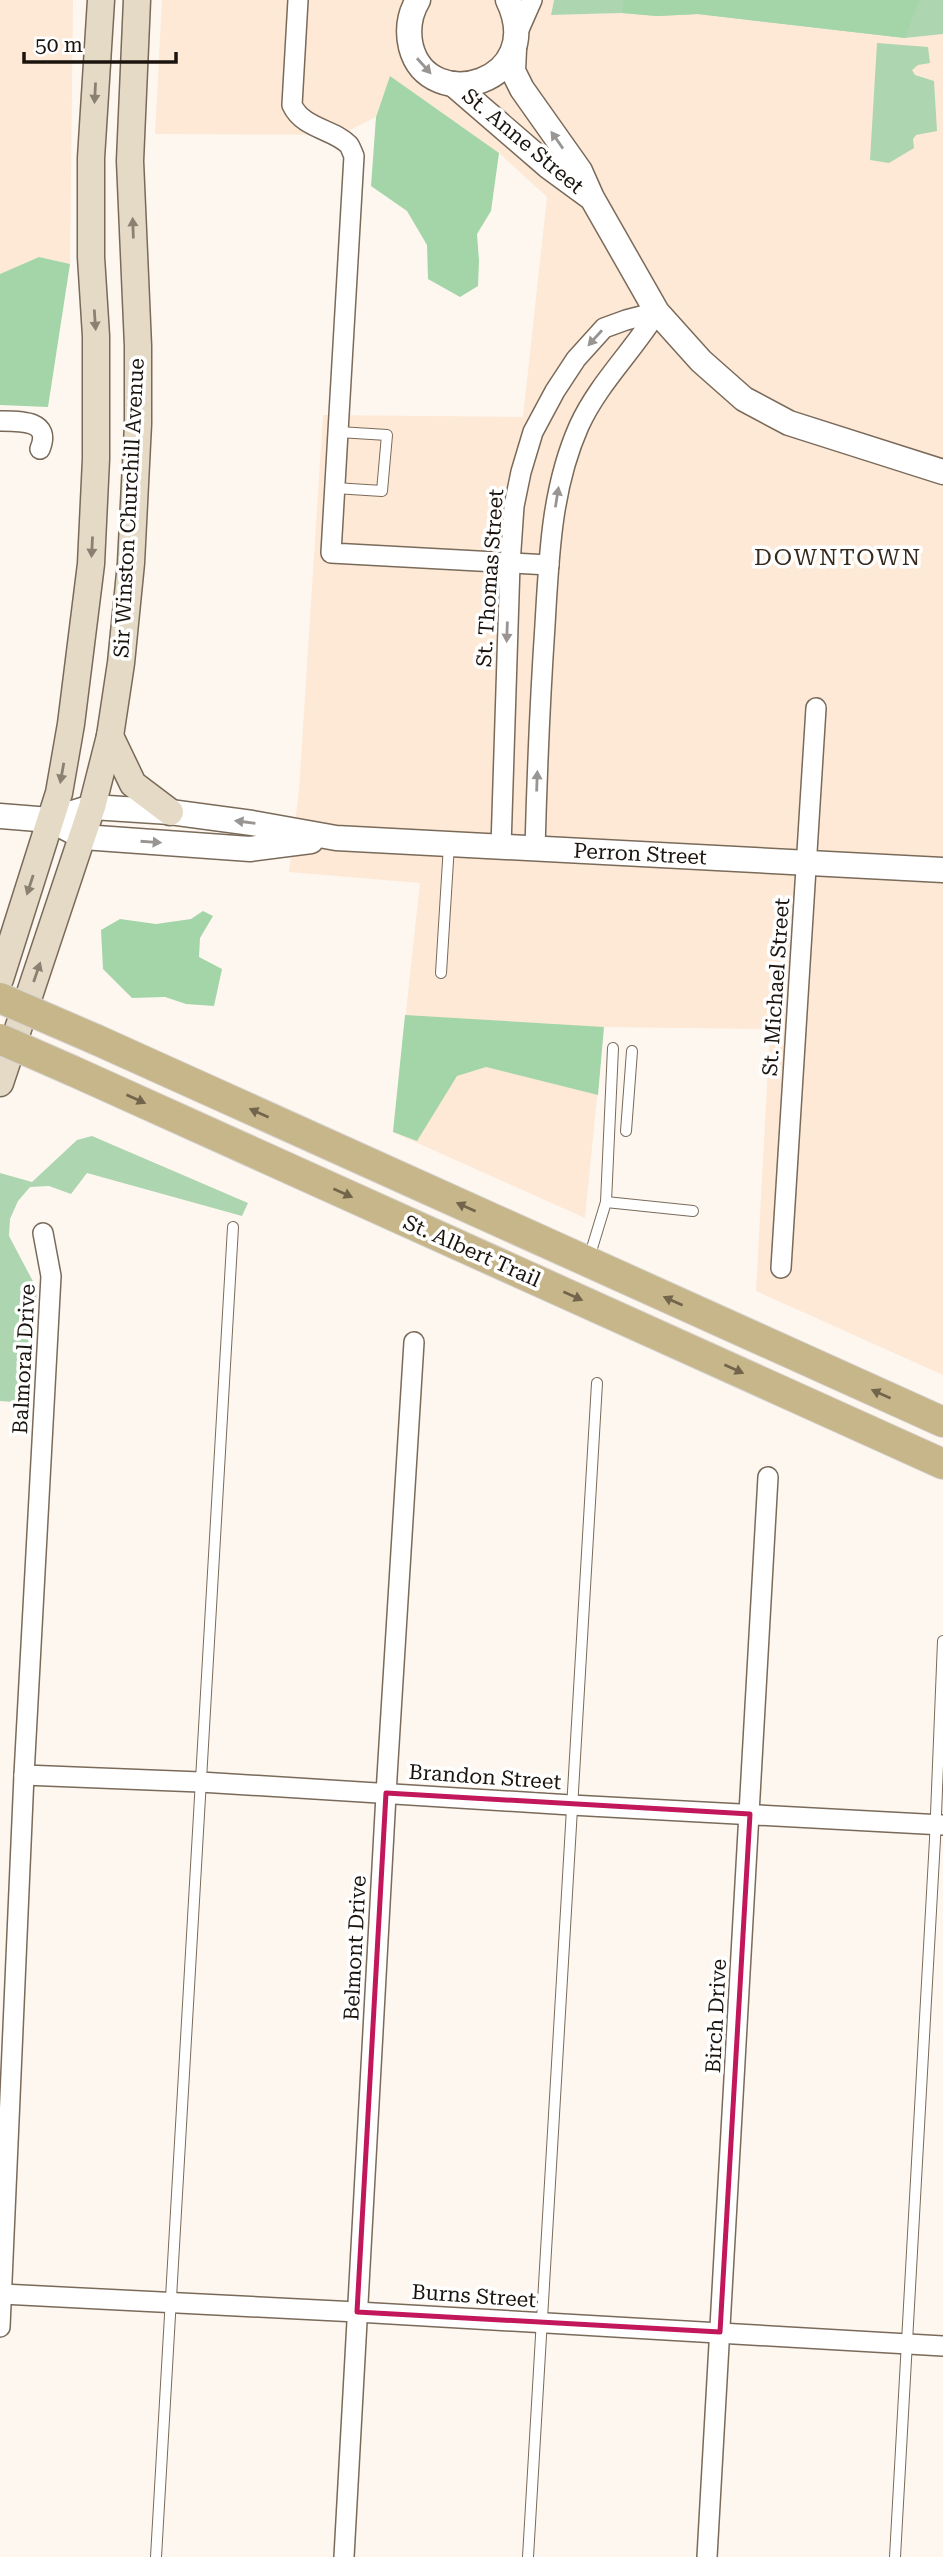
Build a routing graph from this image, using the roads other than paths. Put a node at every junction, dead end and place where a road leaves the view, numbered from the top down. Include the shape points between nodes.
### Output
1 (101, 0) edge
2 (137, 0) edge
3 (298, 0) edge
4 (393, 0) edge
5 (418, 0) edge
6 (508, 0) edge
7 (532, 0) edge
8 (408, 35) junction
9 (515, 41) junction
10 (453, 84) junction
11 (592, 198) junction
12 (657, 312) junction
13 (0, 421) edge
14 (339, 432) junction
15 (40, 449) dead end
16 (943, 472) edge
17 (335, 488) junction
18 (510, 564) junction
19 (549, 565) junction
20 (816, 708) dead end
21 (110, 736) junction
22 (92, 807) junction
23 (170, 813) junction
24 (0, 816) edge
25 (50, 820) junction
26 (83, 837) junction
27 (336, 838) junction
28 (449, 844) junction
29 (500, 847) junction
30 (535, 849) junction
31 (806, 863) junction
32 (943, 870) edge
33 (441, 973) dead end
34 (0, 979) edge
35 (0, 998) edge
36 (0, 1039) edge
37 (613, 1048) dead end
38 (632, 1051) dead end
39 (0, 1083) edge
40 (612, 1083) junction
41 (630, 1084) junction
42 (626, 1131) dead end
43 (606, 1202) junction
44 (693, 1211) dead end
45 (233, 1227) dead end
46 (43, 1233) dead end
47 (587, 1262) junction
48 (780, 1268) dead end
49 (414, 1342) dead end
50 (597, 1383) dead end
51 (943, 1422) edge
52 (943, 1464) edge
53 (768, 1477) dead end
54 (943, 1641) edge
55 (24, 1775) junction
56 (200, 1782) junction
57 (386, 1793) junction
58 (571, 1805) junction
59 (750, 1814) junction
60 (939, 1825) edge
61 (2, 2294) junction
62 (170, 2304) junction
63 (357, 2312) junction
64 (542, 2323) junction
65 (0, 2327) edge
66 (720, 2332) junction
67 (907, 2344) junction
68 (943, 2346) edge
69 (156, 2557) edge
70 (344, 2557) edge
71 (528, 2557) edge
72 (707, 2557) edge
73 (895, 2557) edge

1 -> 25 main road, Sir Winston Churchill Avenue via 91,158 96,336 91,564 71,724
21 -> 2 main road, Sir Winston Churchill Avenue via 131,563 138,424 130,161
3 - 14 street via 292,105 296,113 350,145 354,156
4 - 8 street
5 - 8 street
6 - 9 street, St. Anne Street via 515,16
7 - 9 street
8 -> 10 street, St. Anne Street via 422,67
9 - 10 street via 502,68 490,77 472,84
11 -> 9 street, St. Anne Street via 580,172 513,71
10 - 11 street, St. Anne Street
11 - 12 street, St. Anne Street
12 - 16 street, St. Anne Street via 701,362 744,399 789,423
12 -> 18 street, St. Thomas Street via 604,328 555,391 533,432 521,472
19 -> 12 street via 559,481 580,424
13 - 15 street via 33,425 43,433
14 - 17 street
14 - 17 lane via 387,435 382,491
17 - 18 street via 331,553
18 - 19 street
18 -> 29 street, St. Thomas Street
30 -> 19 street
20 - 31 street, St. Michael Street
21 - 22 main road, Sir Winston Churchill Avenue
21 - 23 main road via 133,783
22 - 23 street, Perron Street
22 - 25 street, Perron Street
22 - 26 main road, Sir Winston Churchill Avenue
27 -> 23 street, Perron Street
24 - 25 street
25 - 26 street, Perron Street
25 -> 34 main road, Sir Winston Churchill Avenue
26 -> 27 street, Perron Street via 250,849
39 -> 26 main road, Sir Winston Churchill Avenue
27 - 28 street, Perron Street
28 - 29 street, Perron Street
28 - 33 lane
29 - 30 street, Perron Street
30 - 31 street, Perron Street
31 - 32 street, Perron Street
31 - 48 street, St. Michael Street
47 -> 35 main road, St. Albert Trail, bridge
36 -> 52 main road, St. Albert Trail, bridge
37 - 40 lane
38 - 41 lane
40 - 41 lane
40 - 43 lane
41 - 42 lane
43 - 44 lane
43 - 47 lane
45 - 56 lane
46 - 55 street, Balmoral Drive via 51,1276
51 -> 47 main road, St. Albert Trail
49 - 57 street, Belmont Drive
50 - 58 lane
53 - 59 street, Birch Drive
54 - 60 lane
55 - 56 street, Brandon Street
55 - 61 street, Balmoral Drive
56 - 57 street, Brandon Street
56 - 62 lane
57 - 58 street, Brandon Street
57 - 63 street, Belmont Drive
58 - 59 street, Brandon Street
58 - 64 lane
59 - 60 street, Brandon Street
59 - 66 street, Birch Drive
60 - 67 lane
61 - 62 street, Burns Street
61 - 65 street, Balmoral Drive
62 - 63 street, Burns Street
62 - 69 lane
63 - 64 street, Burns Street
63 - 70 street, Belmont Drive
64 - 66 street, Burns Street
64 - 71 lane
66 - 67 street, Burns Street
66 - 72 street, Birch Drive
67 - 68 street, Burns Street
67 - 73 lane

